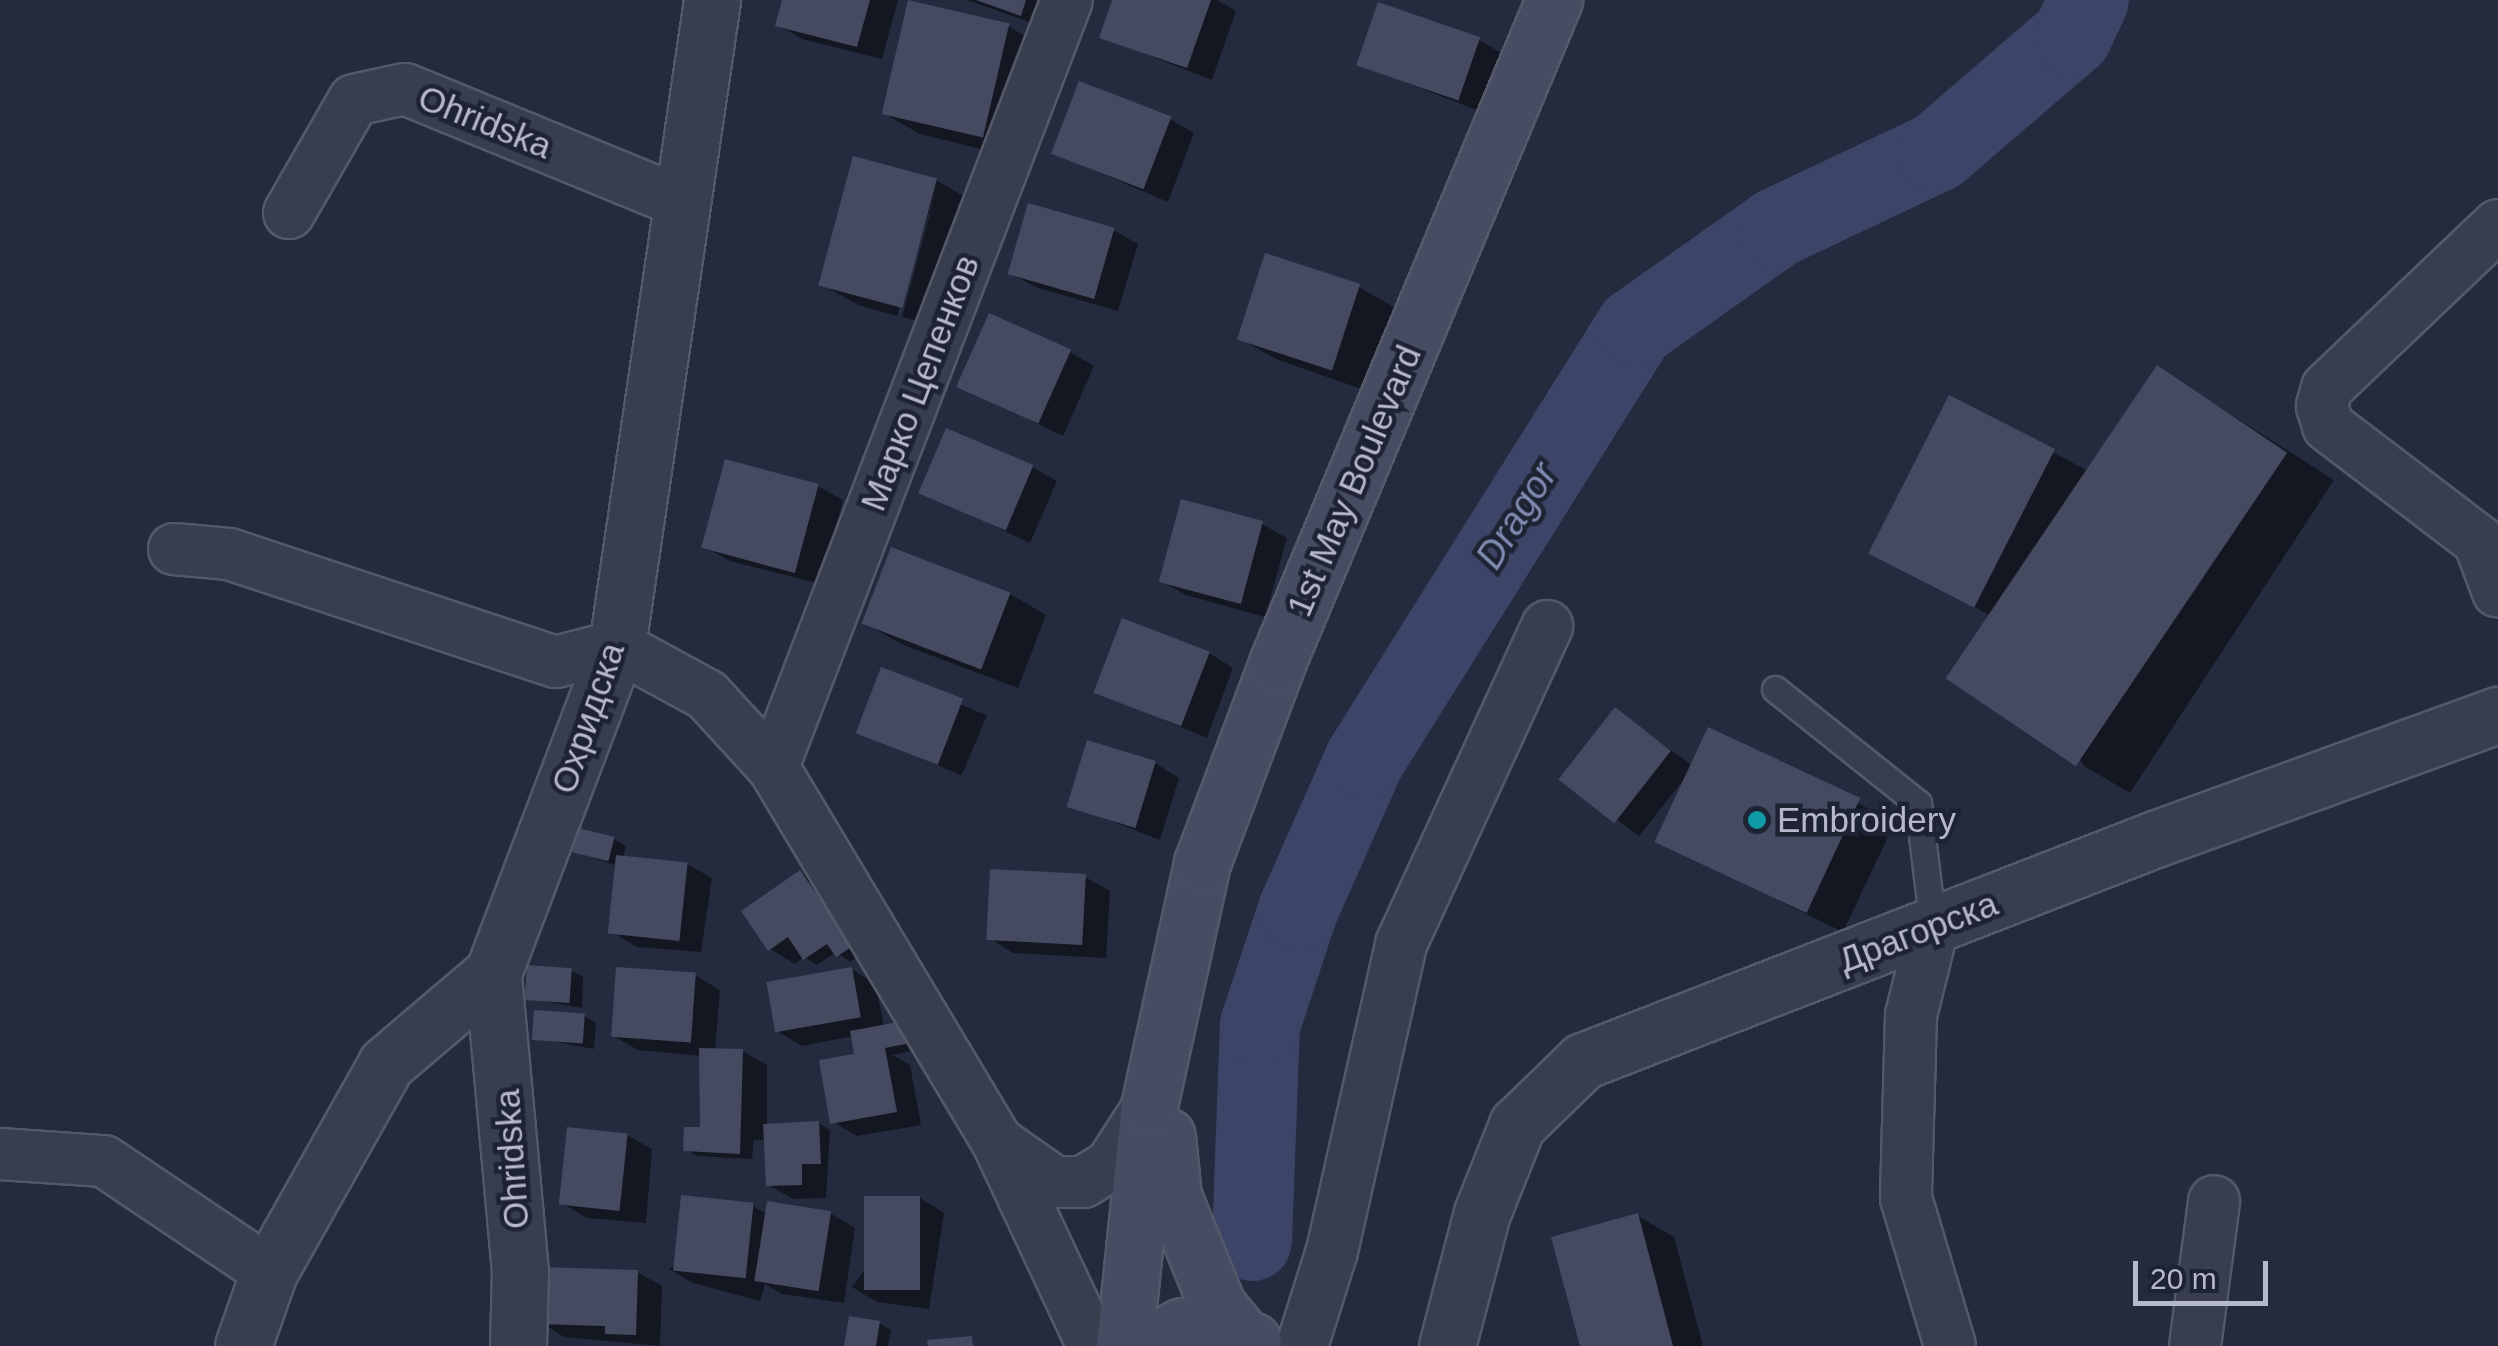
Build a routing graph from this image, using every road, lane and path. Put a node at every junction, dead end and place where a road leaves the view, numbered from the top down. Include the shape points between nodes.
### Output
1 (1067, 0) edge
2 (1554, 0) edge
3 (707, 6) edge
4 (678, 201) junction
5 (289, 213) dead end
6 (2498, 225) edge
7 (174, 549) dead end
8 (2498, 592) edge
9 (1547, 626) dead end
10 (617, 646) junction
11 (1775, 689) dead end
12 (2498, 715) edge
13 (773, 767) junction
14 (1933, 927) junction
15 (1176, 968) junction
16 (493, 973) junction
17 (1149, 1106) junction
18 (998, 1141) junction
19 (0, 1154) edge
20 (2214, 1201) dead end
21 (1332, 1251) junction
22 (269, 1272) junction
23 (1462, 1282) junction
24 (1311, 1334) edge
25 (1249, 1338) edge
26 (243, 1346) edge
27 (518, 1346) edge
28 (1093, 1346) edge
29 (1124, 1346) edge
30 (1146, 1346) edge
31 (1447, 1346) edge
32 (1466, 1346) edge
33 (1950, 1346) edge
34 (2194, 1346) edge

1 - 13 street, Марко Цепенков
2 - 15 main road, 1st May Boulevard via 1277,663 1202,863
3 - 4 street, Охридска
4 - 5 street, Ohridska via 405,89 354,100
4 - 10 street, Охридска
6 - 8 street via 2327,388 2322,406 2328,426 2479,541
7 - 10 street via 228,554 556,662
9 - 21 street via 1400,944
10 - 13 street via 707,695
10 - 16 street, Охридска
11 - 14 lane via 1918,803
12 - 14 street, Драгорска
13 - 18 street
14 - 23 street, Драгорска via 1583,1061 1517,1125
14 - 33 street via 1911,1015 1906,1198
15 - 17 main road, 1st May Boulevard
15 - 25 main road, 1st May Boulevard via 1165,1117 1173,1196 1217,1305
16 - 22 street, Охридска via 386,1064
16 - 27 street, Ohridska via 520,1272
17 - 18 street via 1110,1166 1082,1182 1054,1182
17 - 29 main road, 1st May Boulevard
18 - 28 street
19 - 22 street via 104,1161
20 - 34 street
21 - 24 street
21 - 25 street via 1294,1306
22 - 26 street, Охридска
23 - 31 street, Драгорска
23 - 32 street, Драгорска
25 - 30 main road via 1182,1326

